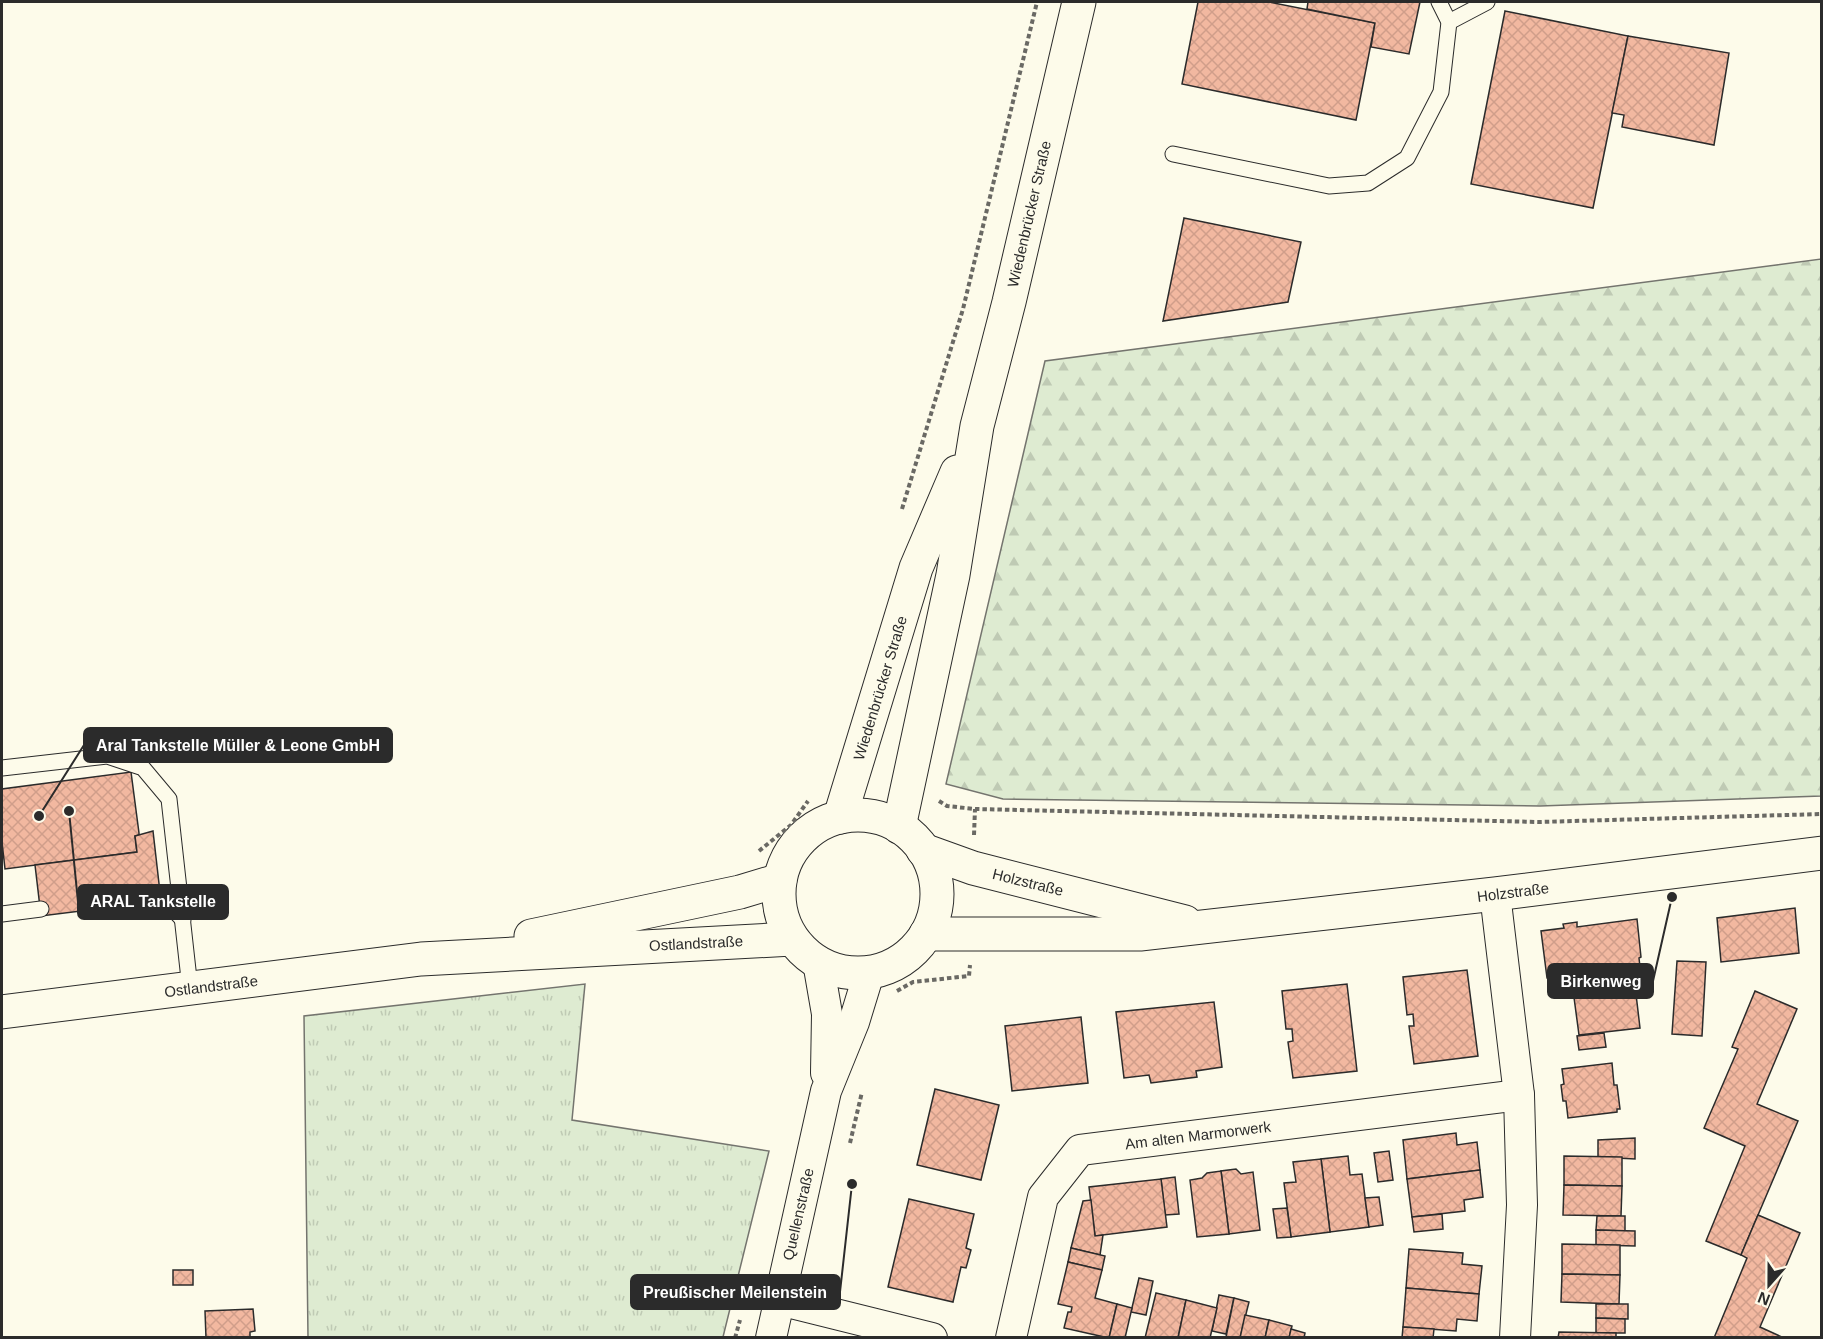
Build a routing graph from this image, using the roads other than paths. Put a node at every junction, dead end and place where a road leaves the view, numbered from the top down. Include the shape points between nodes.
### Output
1 (1079, 2) edge
2 (1439, 2) edge
3 (1487, 2) edge
4 (1449, 22) junction
5 (1173, 154) dead end
6 (976, 426) junction
7 (2, 768) edge
8 (840, 817) junction
9 (899, 826) junction
10 (924, 850) junction
11 (1821, 853) edge
12 (780, 880) junction
13 (1495, 894) junction
14 (160, 895) dead end
15 (40, 909) dead end
16 (2, 914) edge
17 (183, 921) junction
18 (1204, 927) junction
19 (926, 934) junction
20 (792, 939) junction
21 (421, 959) junction
22 (818, 962) junction
23 (869, 973) junction
24 (190, 988) junction
25 (2, 1012) edge
26 (826, 1091) junction
27 (1519, 1095) junction
28 (779, 1300) junction
29 (771, 1338) edge
30 (932, 1338) edge
31 (1011, 1338) edge
32 (1515, 1338) edge

1 - 6 main road, Wiedenbrücker Straße
2 - 4 lane
3 - 4 lane
4 - 5 lane via 1441,92 1407,158 1368,183 1329,186
6 - 8 main road, Wiedenbrücker Straße via 916,568
6 - 9 main road, Wiedenbrücker Straße via 953,575
7 - 17 lane via 107,756 143,768 169,799
8 - 9 main road via 871,816
8 - 12 main road via 815,828 795,847
9 - 10 main road
10 - 18 main road, Holzstraße via 973,868
10 - 19 main road via 937,892 935,914
11 - 13 main road, Holzstraße
12 - 20 main road via 780,910
12 - 21 main road, Ostlandstraße via 740,892
13 - 18 main road, Holzstraße
13 - 27 street
14 - 17 lane
15 - 16 lane
17 - 24 lane
18 - 19 main road, Holzstraße via 1140,934
19 - 23 main road via 902,960
20 - 21 main road, Ostlandstraße
20 - 22 main road
21 - 24 main road, Ostlandstraße
22 - 23 main road via 834,970
22 - 26 street, Quellenstraße via 826,1014
23 - 26 street, Quellenstraße
24 - 25 main road, Ostlandstraße
26 - 28 street, Quellenstraße
27 - 31 street, Am alten Marmorwerk via 1080,1150 1043,1197
27 - 32 street via 1522,1205
28 - 29 street, Quellenstraße
28 - 30 street

